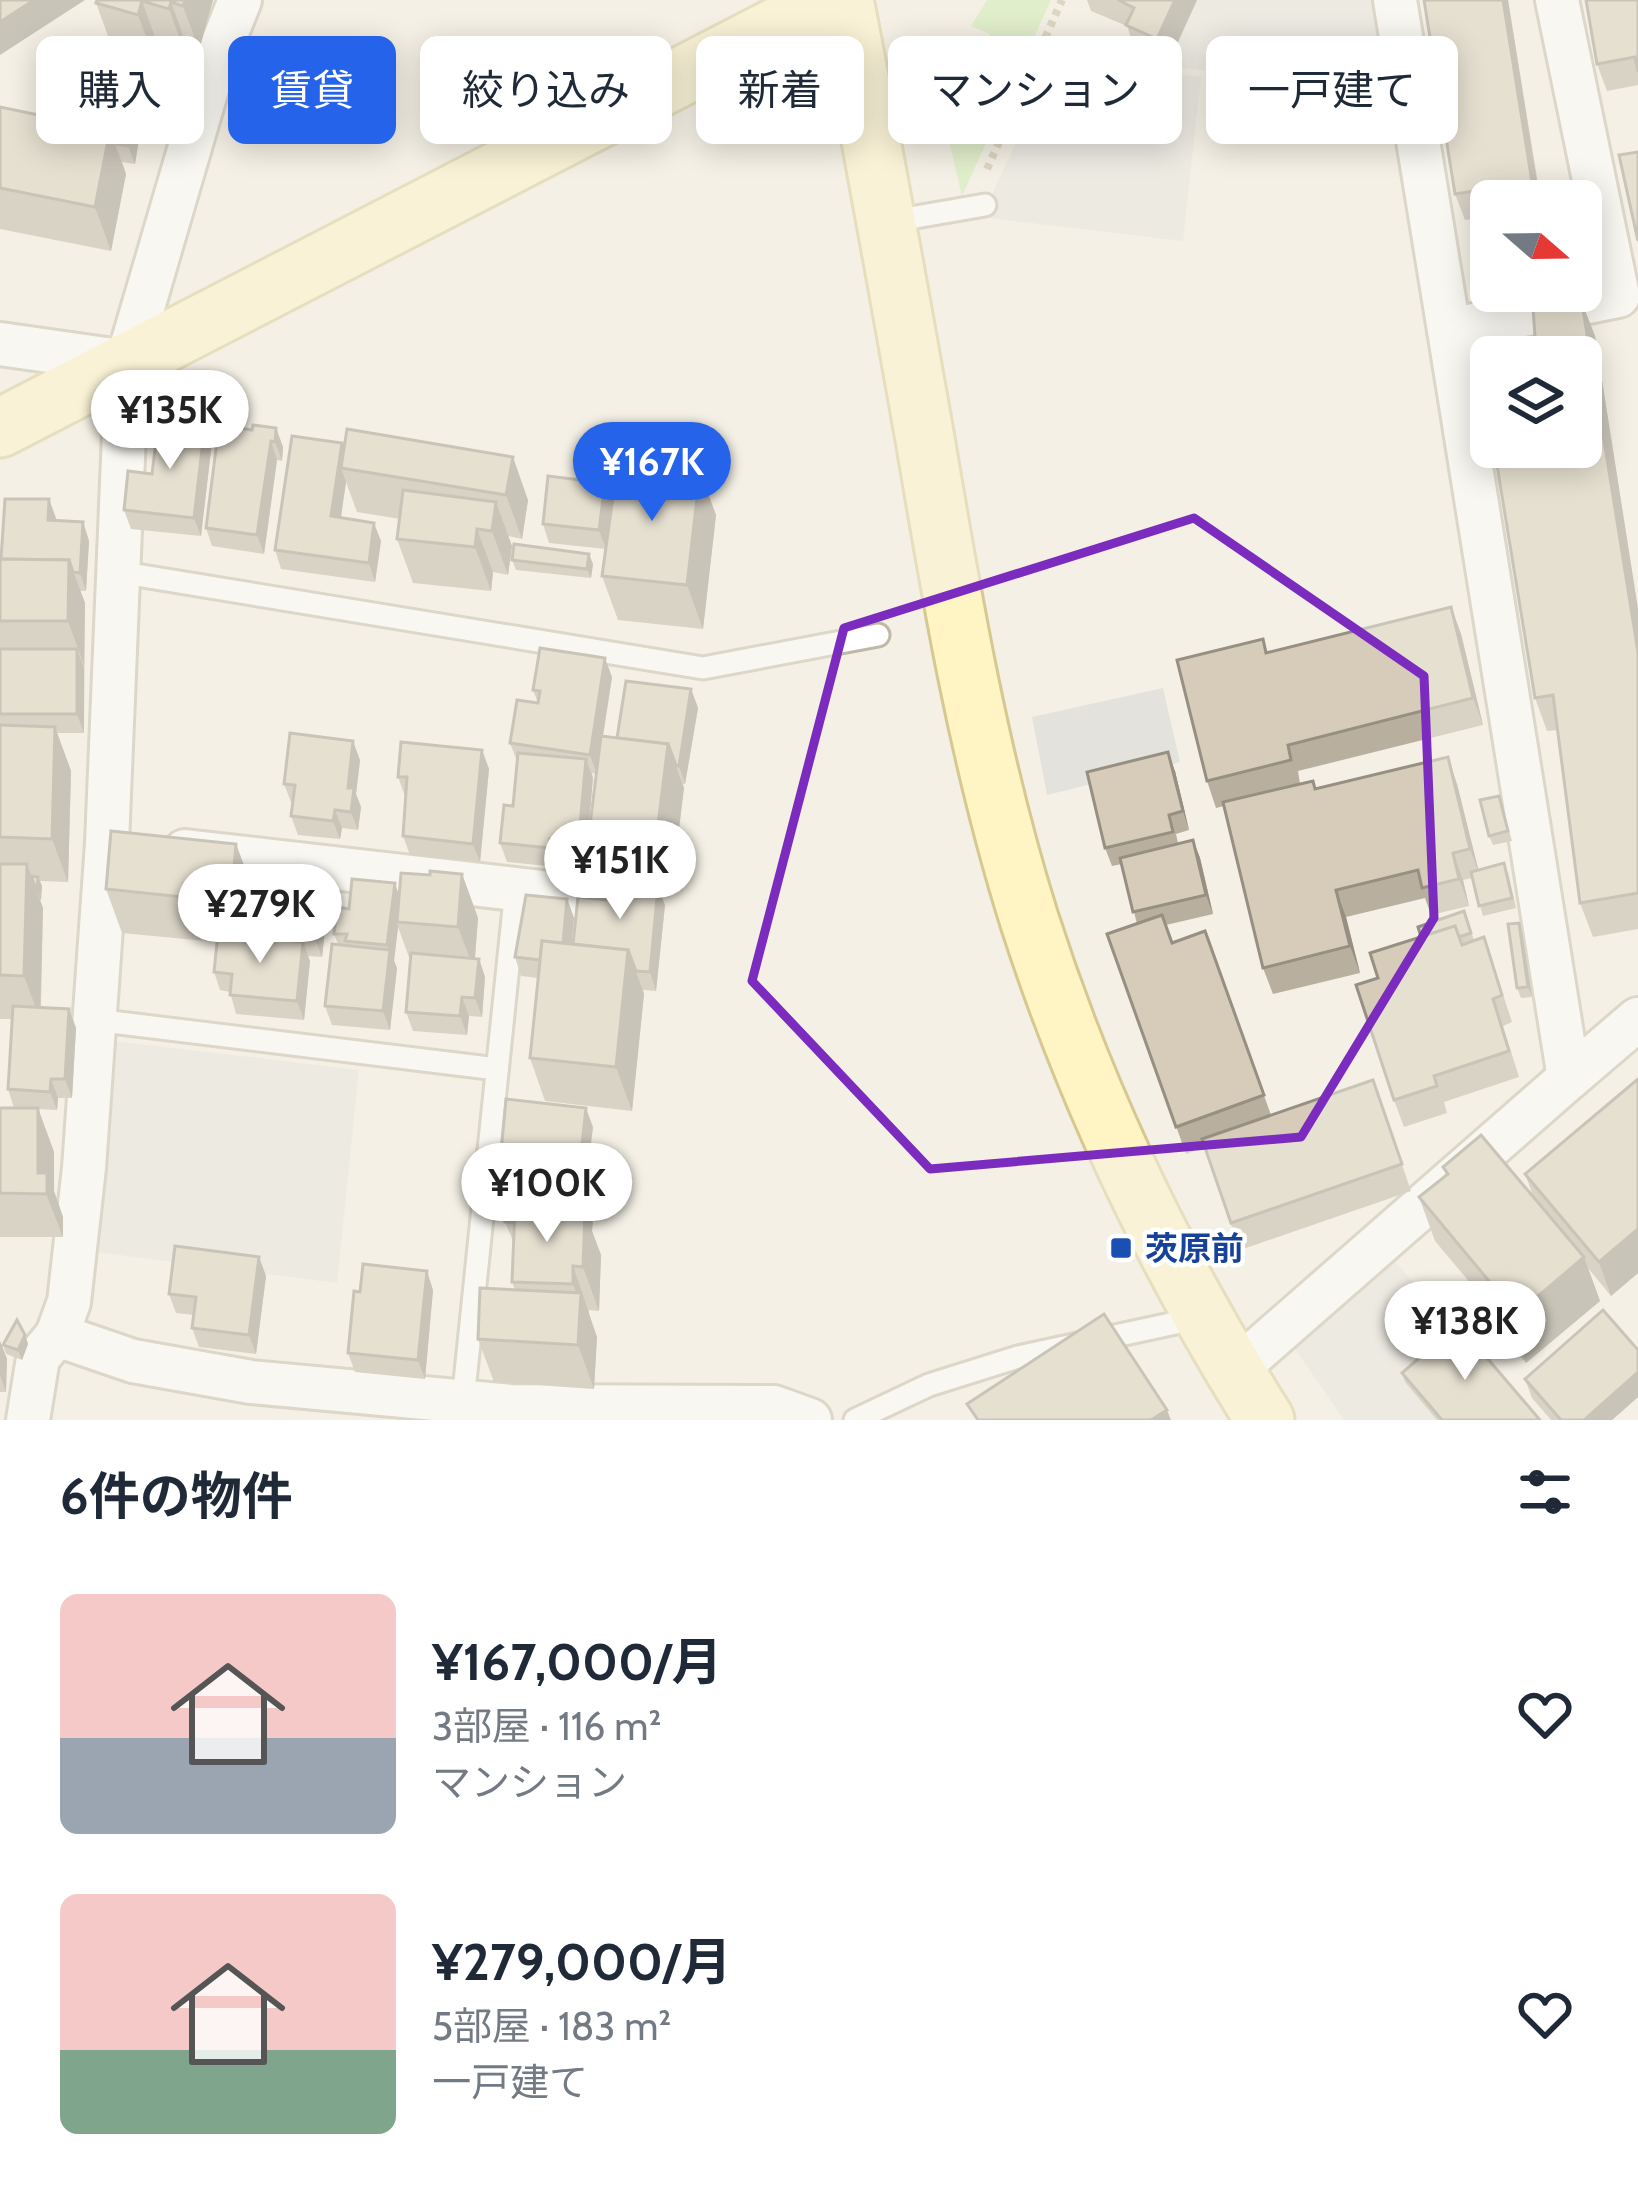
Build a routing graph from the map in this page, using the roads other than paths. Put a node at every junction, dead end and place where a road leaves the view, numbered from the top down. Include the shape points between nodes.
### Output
1 (240, 0) edge
2 (829, 0) edge
3 (844, 0) edge
4 (1396, 0) edge
5 (1557, 0) edge
6 (977, 206) road end
7 (887, 222) junction
8 (1628, 299) edge
9 (1449, 330) junction
10 (0, 344) edge
11 (127, 362) junction
12 (0, 428) edge
13 (118, 572) junction
14 (878, 635) dead end
15 (106, 842) junction
16 (516, 889) junction
17 (584, 896) edge
18 (1638, 1019) edge
19 (94, 1020) junction
20 (496, 1069) junction
21 (1569, 1078) junction
22 (1204, 1317) junction
23 (57, 1335) junction
24 (1234, 1371) junction
25 (463, 1401) junction
26 (28, 1420) edge
27 (810, 1420) edge
28 (855, 1420) edge
29 (1265, 1420) edge

1 - 11 street
2 - 11 street
3 - 7 street
4 - 9 street
5 - 8 street
6 - 7 lane
7 - 22 street via 955,613 1028,916 1084,1066
8 - 9 street
9 - 21 street
10 - 11 street
11 - 12 street
11 - 13 street
13 - 14 lane via 703,668
13 - 15 street
15 - 16 street
15 - 19 street
16 - 17 street
16 - 20 lane
18 - 21 street
19 - 20 lane
19 - 23 street via 69,1302
20 - 25 lane
21 - 24 street
22 - 24 street
22 - 28 lane via 1018,1357
23 - 25 street via 134,1361 251,1382
23 - 26 street via 38,1358
24 - 29 street
25 - 27 street via 774,1407

